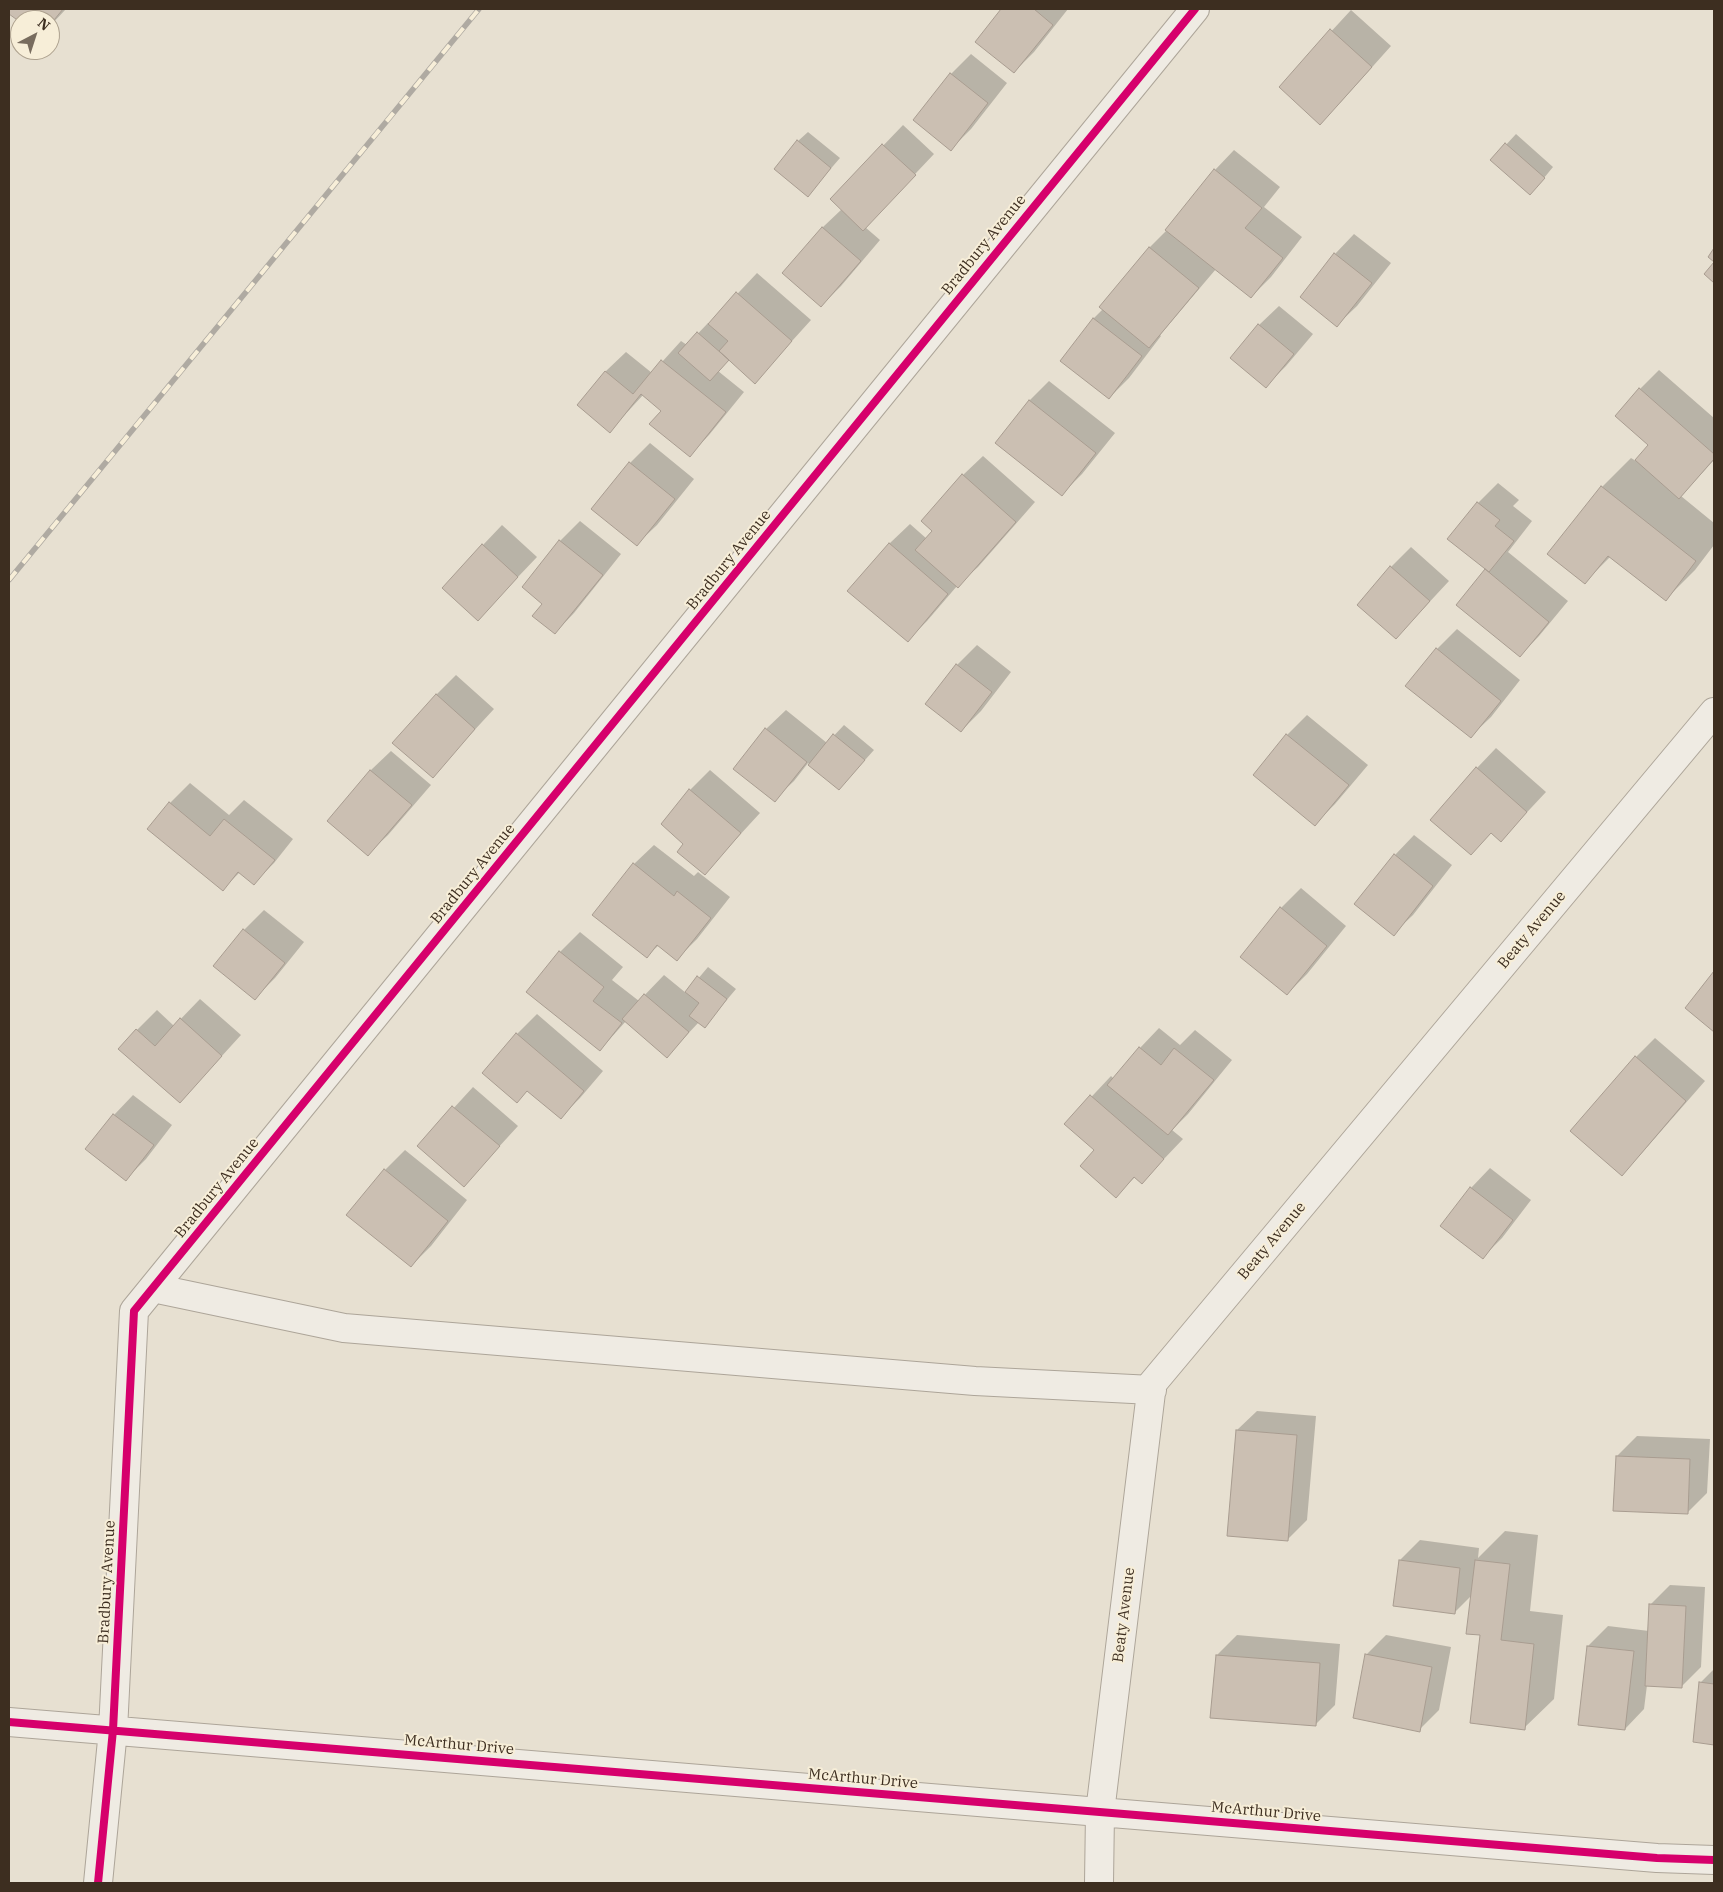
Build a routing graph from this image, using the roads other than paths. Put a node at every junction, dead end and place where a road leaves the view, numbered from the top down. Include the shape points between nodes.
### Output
1 (1195, 9) edge
2 (1714, 712) edge
3 (153, 1288) junction
4 (1152, 1390) junction
5 (9, 1722) edge
6 (113, 1730) junction
7 (1100, 1812) junction
8 (1714, 1860) edge
9 (98, 1883) edge
10 (1099, 1883) edge

1 - 3 street, Bradbury Avenue
2 - 4 street, Beaty Avenue via 1152,1384
3 - 4 street via 344,1328 975,1381
3 - 6 street, Bradbury Avenue via 134,1311
4 - 7 street, Beaty Avenue
5 - 6 street, McArthur Drive
6 - 7 street, McArthur Drive
6 - 9 street, Bradbury Avenue
7 - 8 street, McArthur Drive
7 - 10 street, Beaty Avenue

